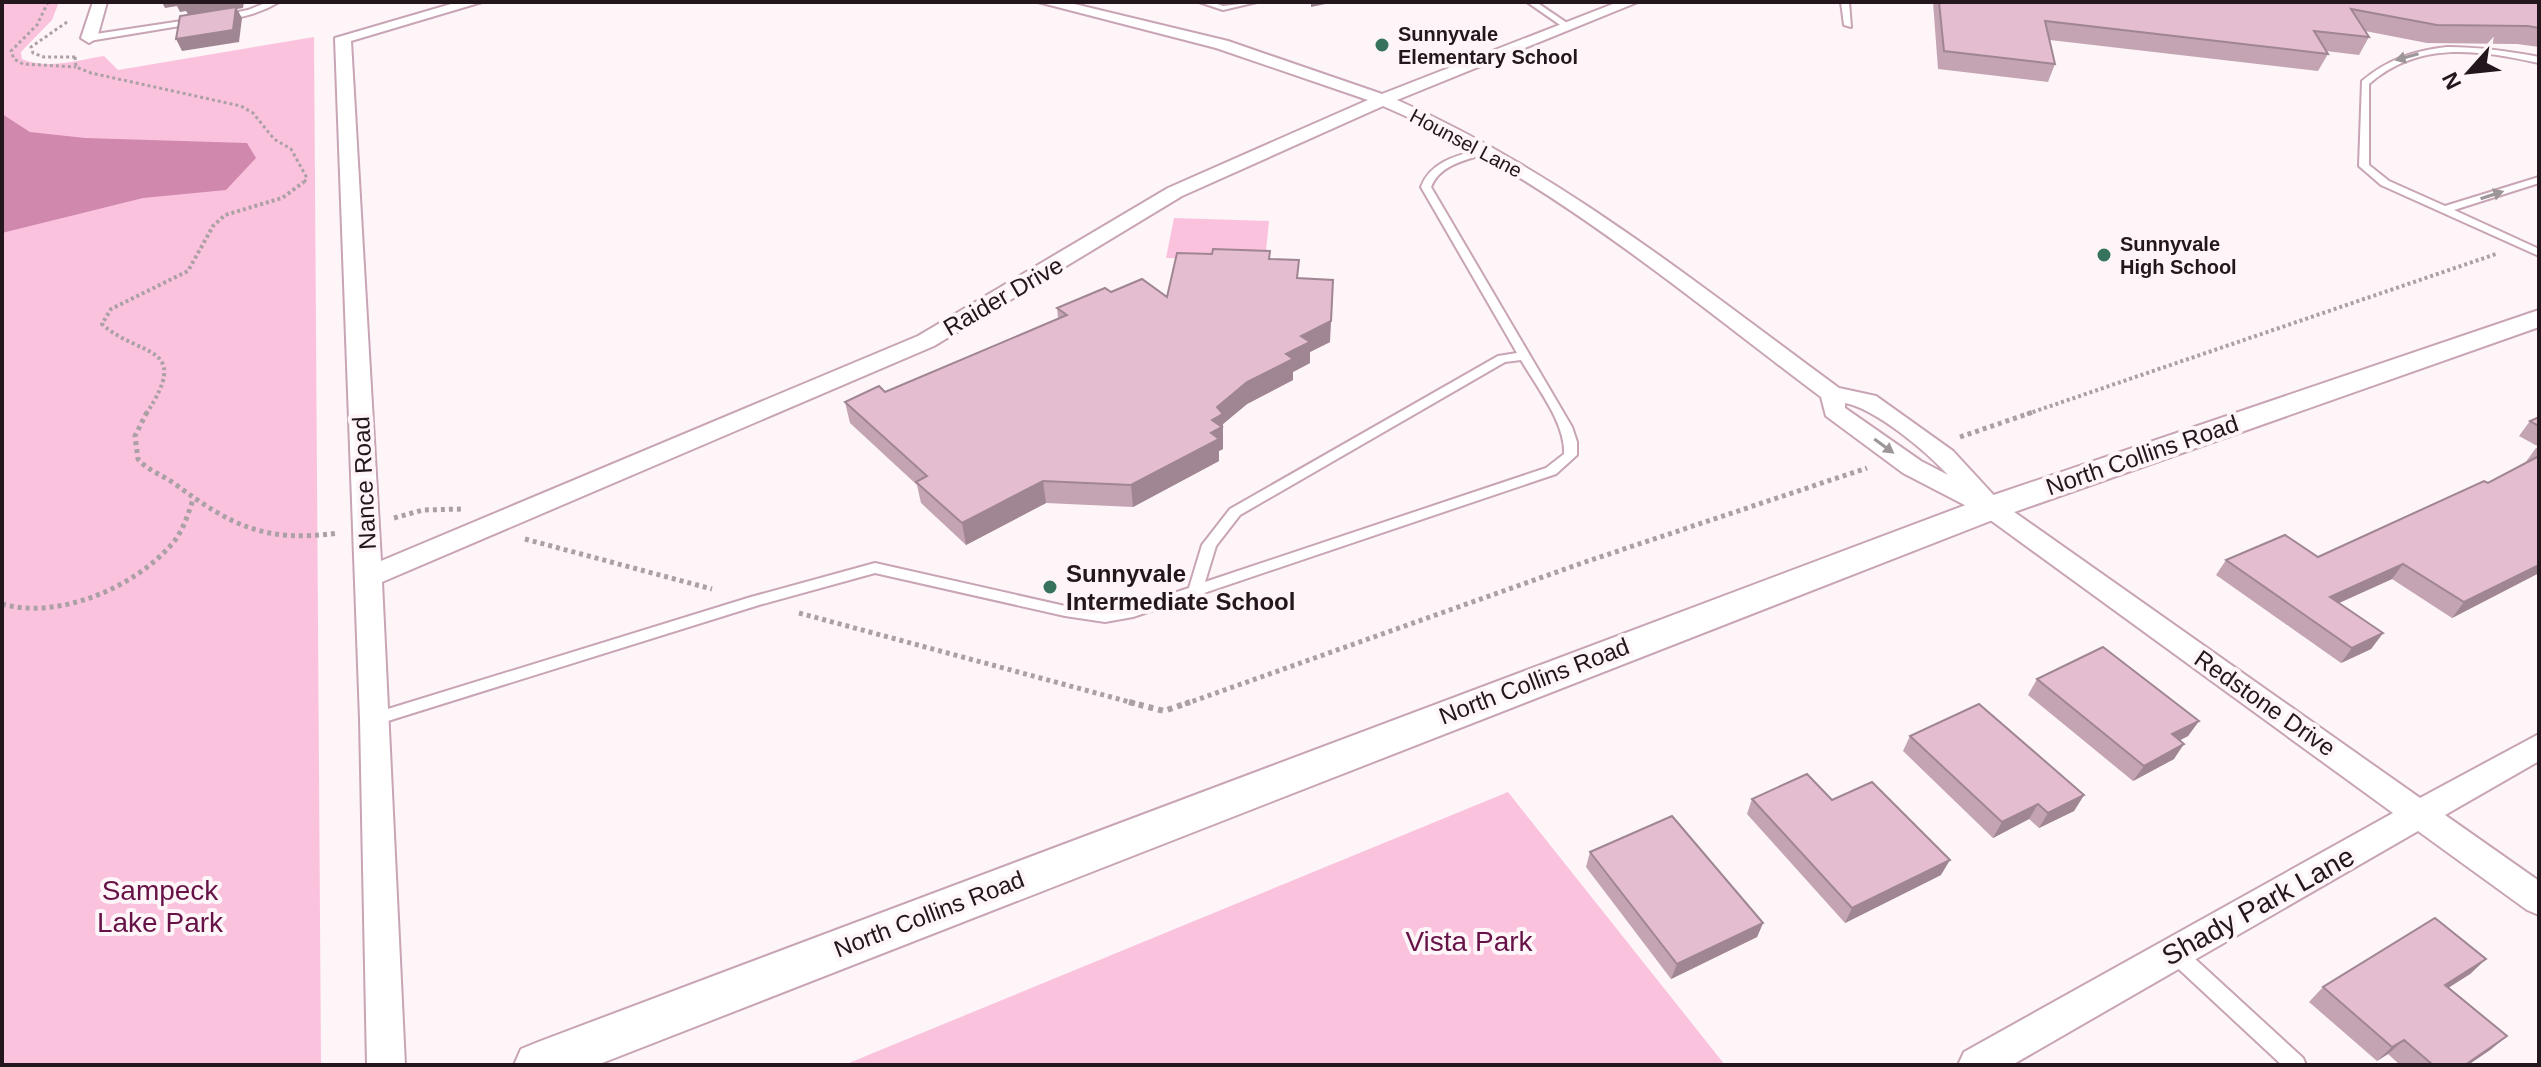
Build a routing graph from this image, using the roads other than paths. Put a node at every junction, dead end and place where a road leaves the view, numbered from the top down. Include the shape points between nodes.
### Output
1 (100, 2) edge
2 (275, 2) edge
3 (475, 2) edge
4 (1045, 2) edge
5 (1203, 2) edge
6 (1253, 2) edge
7 (1531, 2) edge
8 (1631, 2) edge
9 (1845, 2) edge
10 (1088, 6) edge
11 (1848, 25) dead end
12 (1569, 27) junction
13 (89, 38) joint
14 (2539, 60) edge
15 (1383, 100) junction
16 (1485, 151) junction
17 (2539, 180) edge
18 (2444, 210) junction
19 (2539, 253) edge
20 (2539, 318) edge
21 (1524, 356) junction
22 (1832, 394) junction
23 (1991, 508) junction
24 (369, 577) junction
25 (1195, 592) junction
26 (375, 719) junction
27 (2539, 746) edge
28 (2421, 814) junction
29 (2539, 900) edge
30 (2175, 953) junction
31 (386, 1065) edge
32 (538, 1065) edge
33 (1977, 1065) edge
34 (2296, 1065) edge

1 - 13 street
2 - 13 lane via 250,12
3 - 24 street, Nance Road via 343,38
4 - 10 street, Hounsel Lane
5 - 6 lane via 1223,8
7 - 12 lane
8 - 12 street, Raider Drive
9 - 11 lane
10 - 15 street, Hounsel Lane via 1258,52
12 - 15 street, Raider Drive
14 -> 18 lane via 2472,50 2433,51 2399,58 2377,69 2365,83 2364,166 2385,183
15 - 16 street, Hounsel Lane
15 - 24 street, Raider Drive via 1175,192 926,341
16 - 21 lane via 1443,167 1426,187
16 - 22 street, Hounsel Lane via 1577,206
18 -> 17 lane
18 - 19 lane
20 - 23 street, North Collins Road
21 - 25 lane via 1502,359 1235,512 1209,545
21 - 25 lane via 1566,427 1570,455 1563,464
22 - 23 street, Hounsel Lane via 1868,401 1932,447
22 -> 23 street, Hounsel Lane via 1834,411 1899,458
23 - 28 street, Redstone Drive
23 - 32 street, North Collins Road
24 - 26 street, Nance Road
25 - 26 lane via 1105,617 875,568
26 - 31 street, Nance Road
27 - 28 street, Shady Park Lane
28 - 29 street, Redstone Drive
28 - 30 street, Shady Park Lane
30 - 33 street, Shady Park Lane
30 - 34 lane

